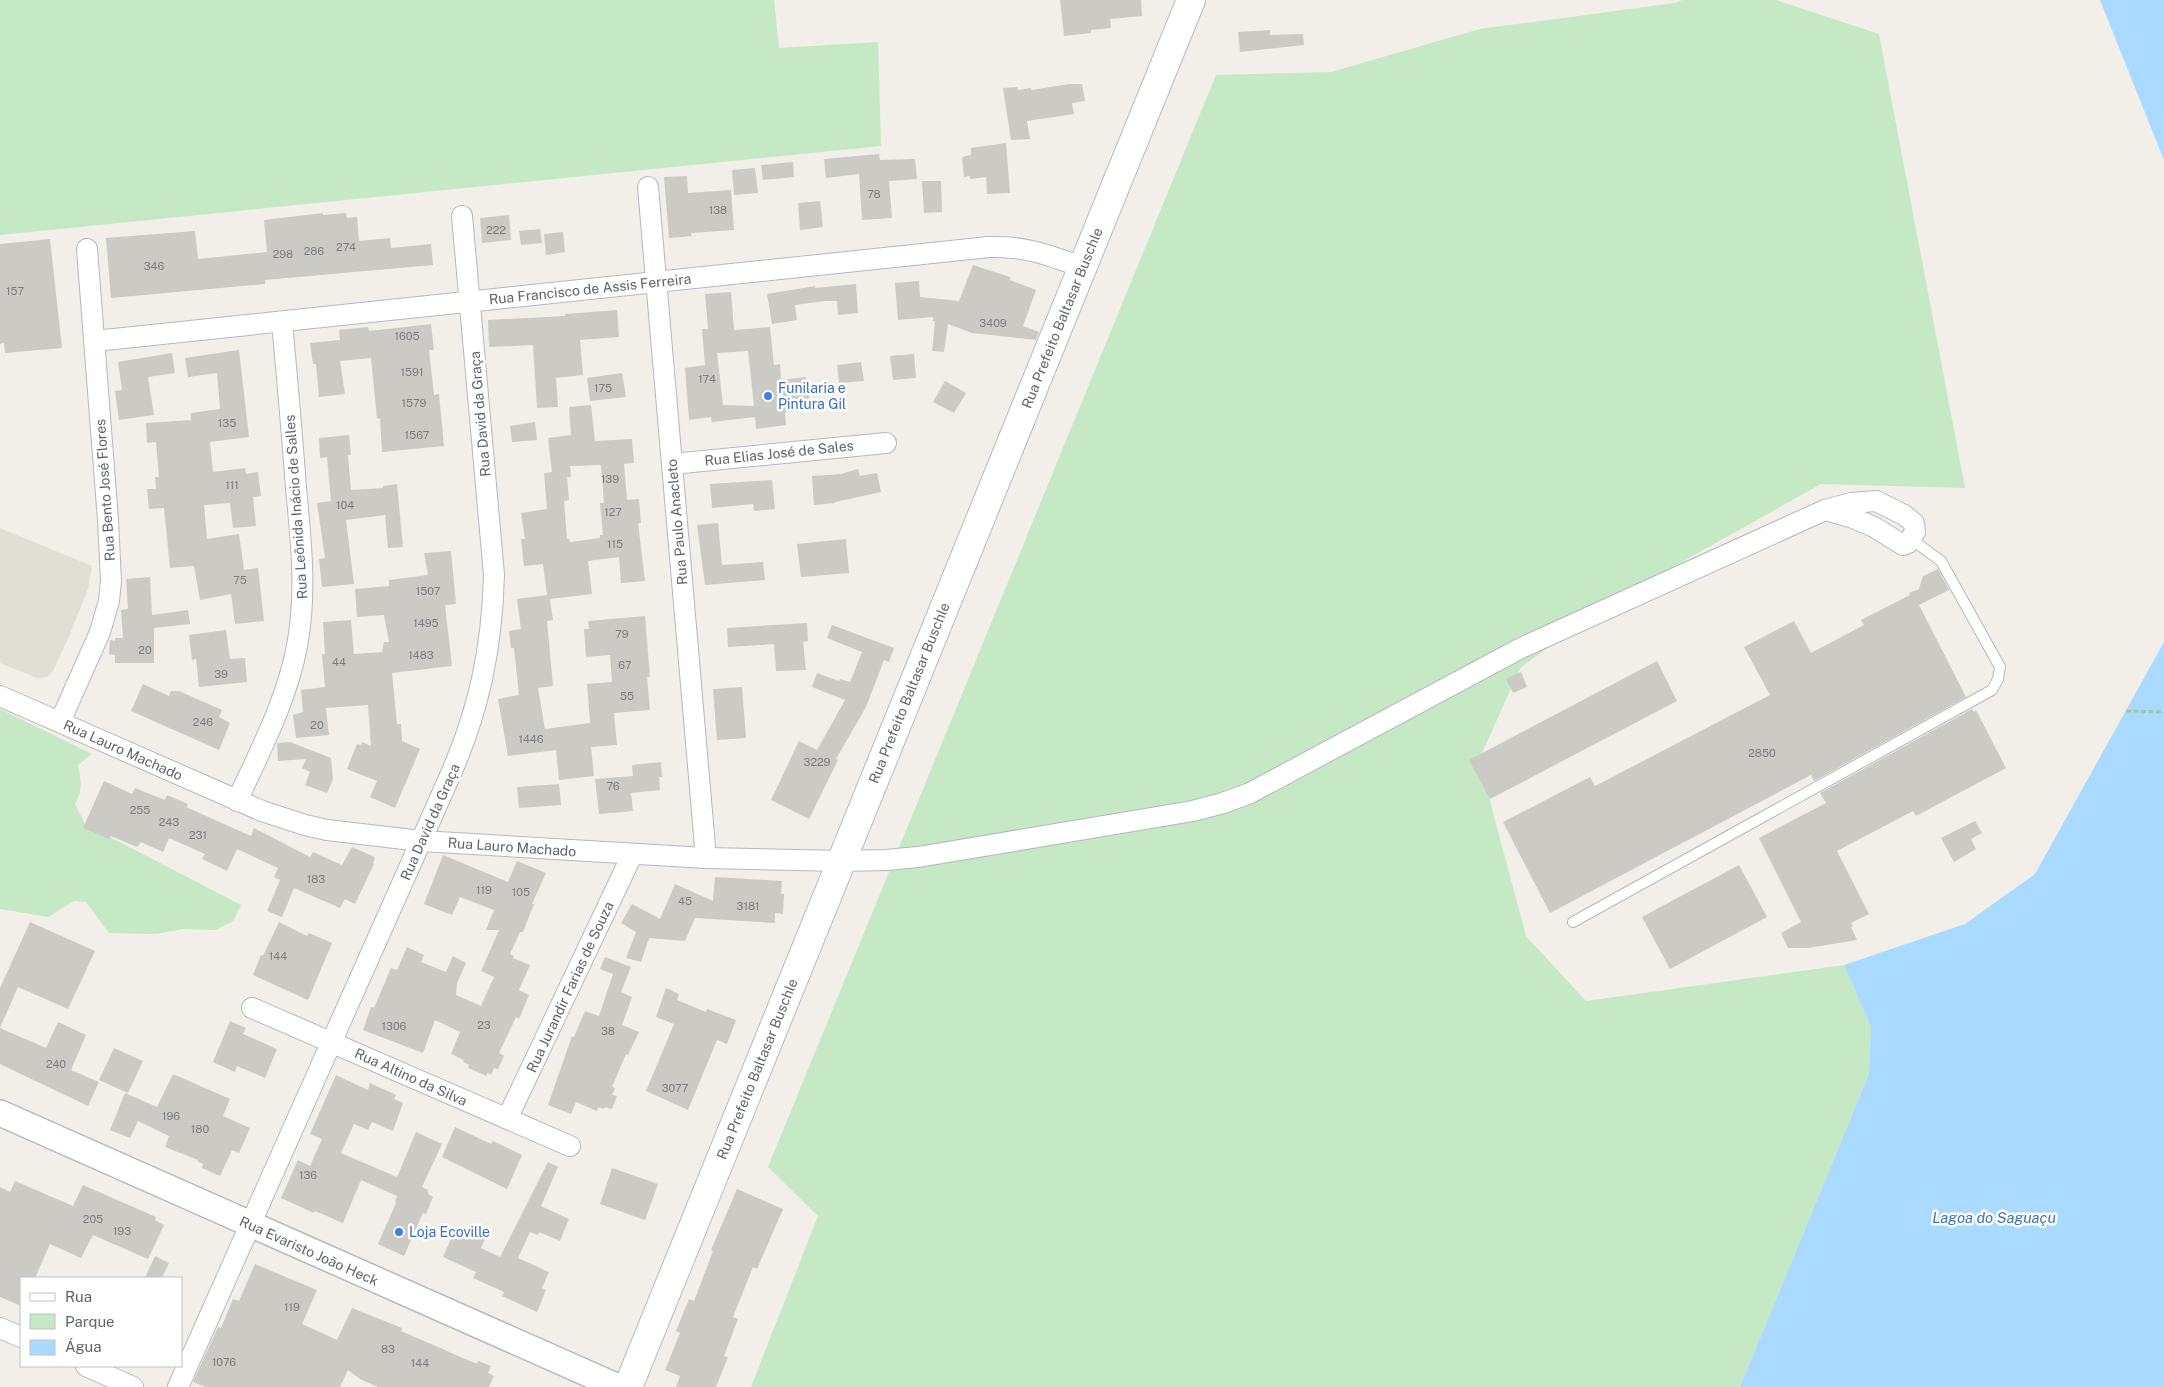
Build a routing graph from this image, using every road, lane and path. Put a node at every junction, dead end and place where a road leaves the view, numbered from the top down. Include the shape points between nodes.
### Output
1 (1191, 0) edge
2 (648, 187) dead end
3 (462, 216) dead end
4 (86, 249) dead end
5 (1082, 267) junction
6 (656, 282) junction
7 (470, 301) junction
8 (282, 322) junction
9 (94, 341) junction
10 (886, 442) dead end
11 (672, 464) junction
12 (1891, 509) junction
13 (1825, 510) junction
14 (1878, 529) junction
15 (1911, 539) junction
16 (0, 696) edge
17 (2126, 710) dead end
18 (2164, 712) edge
19 (60, 722) junction
20 (237, 801) junction
21 (421, 841) junction
22 (632, 855) junction
23 (706, 858) junction
24 (841, 861) junction
25 (1573, 922) dead end
26 (252, 1008) dead end
27 (332, 1043) junction
28 (0, 1114) edge
29 (507, 1119) junction
30 (570, 1146) dead end
31 (250, 1225) junction
32 (0, 1328) edge
33 (20, 1337) edge
34 (88, 1367) edge
35 (133, 1387) edge
36 (178, 1387) edge
37 (618, 1387) edge
38 (628, 1387) edge

1 - 5 main road, Rua Prefeito Baltasar Buschle
2 - 6 street, Rua Paulo Anacleto
3 - 7 street, Rua David da Graça
4 - 9 street, Rua Bento José Flores
5 - 6 street, Rua Francisco de Assis Ferreira via 1013,246
5 - 24 main road, Rua Prefeito Baltasar Buschle
6 - 7 street, Rua Francisco de Assis Ferreira
6 - 11 street, Rua Paulo Anacleto
7 - 8 street, Rua Francisco de Assis Ferreira
7 - 21 street, Rua David da Graça via 491,530 493,614 473,718
8 - 9 street, Rua Francisco de Assis Ferreira
8 - 20 street, Rua Leônida Inácio de Salles via 300,531 300,628 289,677
9 - 19 street, Rua Bento José Flores via 111,581 100,632
10 - 11 street, Rua Elias José de Sales
11 - 23 street, Rua Paulo Anacleto
12 - 13 street, Rua Lauro Machado via 1876,501
12 - 14 street
12 - 15 street, Rua Lauro Machado via 1914,524 1915,532
13 - 14 street
13 - 24 street, Rua Lauro Machado via 1520,648 1278,779 1223,803 1193,811 918,857
14 - 15 street via 1903,545
15 - 25 lane via 1941,561 2000,667 1992,690
16 - 19 street, Rua Lauro Machado
17 - 18 path
19 - 20 street, Rua Lauro Machado
20 - 21 street, Rua Lauro Machado via 305,825
21 - 22 street, Rua Lauro Machado
21 - 27 street, Rua David da Graça
22 - 23 street, Rua Lauro Machado
22 - 29 street, Rua Jurandir Farias de Souza
23 - 24 street, Rua Lauro Machado
24 - 38 main road, Rua Prefeito Baltasar Buschle
26 - 27 street, Rua Altino da Silva
27 - 29 street, Rua Altino da Silva
27 - 31 street, Rua David da Graça
28 - 31 street, Rua Evaristo João Heck
29 - 30 street, Rua Altino da Silva
31 - 36 street, Rua David da Graça
31 - 37 street, Rua Evaristo João Heck
32 - 33 street
34 - 35 street

